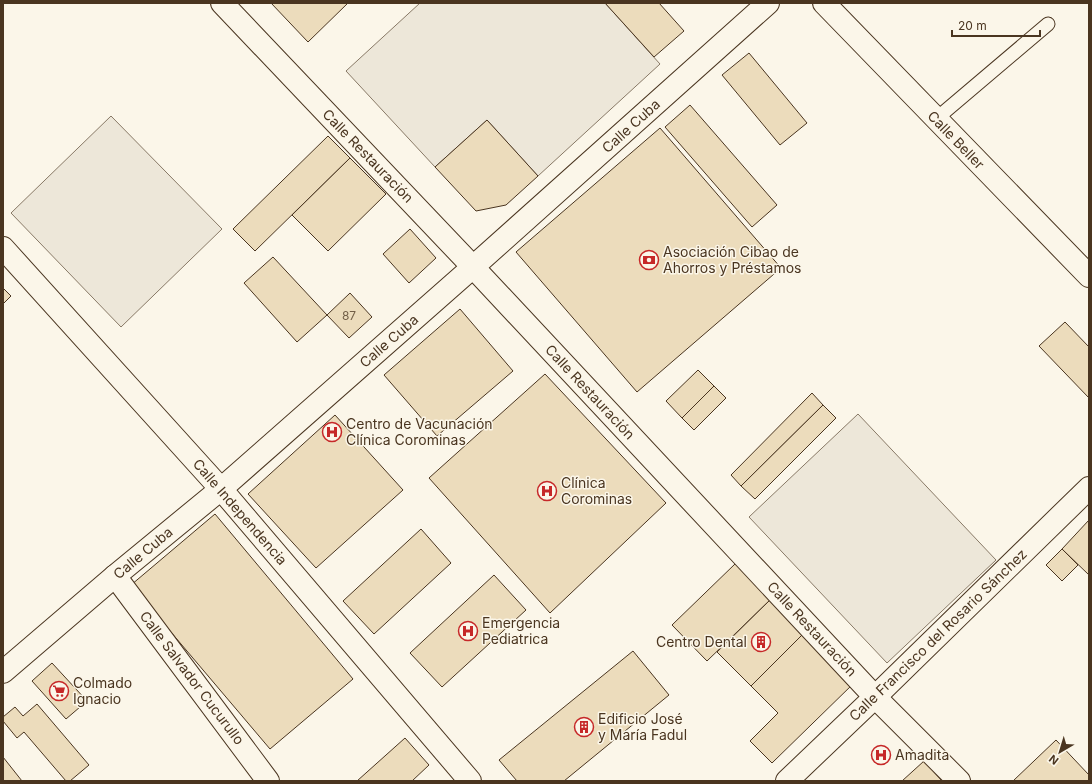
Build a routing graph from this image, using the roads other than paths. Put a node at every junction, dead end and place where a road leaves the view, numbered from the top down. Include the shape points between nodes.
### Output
1 (223, 3) edge
2 (768, 3) edge
3 (824, 3) edge
4 (1048, 24) dead end
5 (936, 119) junction
6 (3, 248) edge
7 (473, 267) junction
8 (1089, 276) edge
9 (1089, 488) edge
10 (221, 489) junction
11 (115, 576) junction
12 (3, 672) edge
13 (876, 697) junction
14 (268, 781) edge
15 (470, 781) edge
16 (787, 781) edge
17 (959, 781) edge

1 - 7 street, Calle Restauración
2 - 7 street, Calle Cuba
3 - 5 street, Calle Beller
4 - 5 lane
5 - 8 street, Calle Beller
6 - 10 street, Calle Independencia
7 - 10 street, Calle Cuba
7 - 13 street, Calle Restauración
9 - 13 street, Calle Francisco del Rosario Sánchez
10 - 11 street, Calle Cuba
10 - 15 street, Calle Independencia
11 - 12 street, Calle Cuba
11 - 14 street, Calle Salvador Cucurullo
13 - 16 street, Calle Francisco del Rosario Sánchez
13 - 17 street, Calle Restauración

